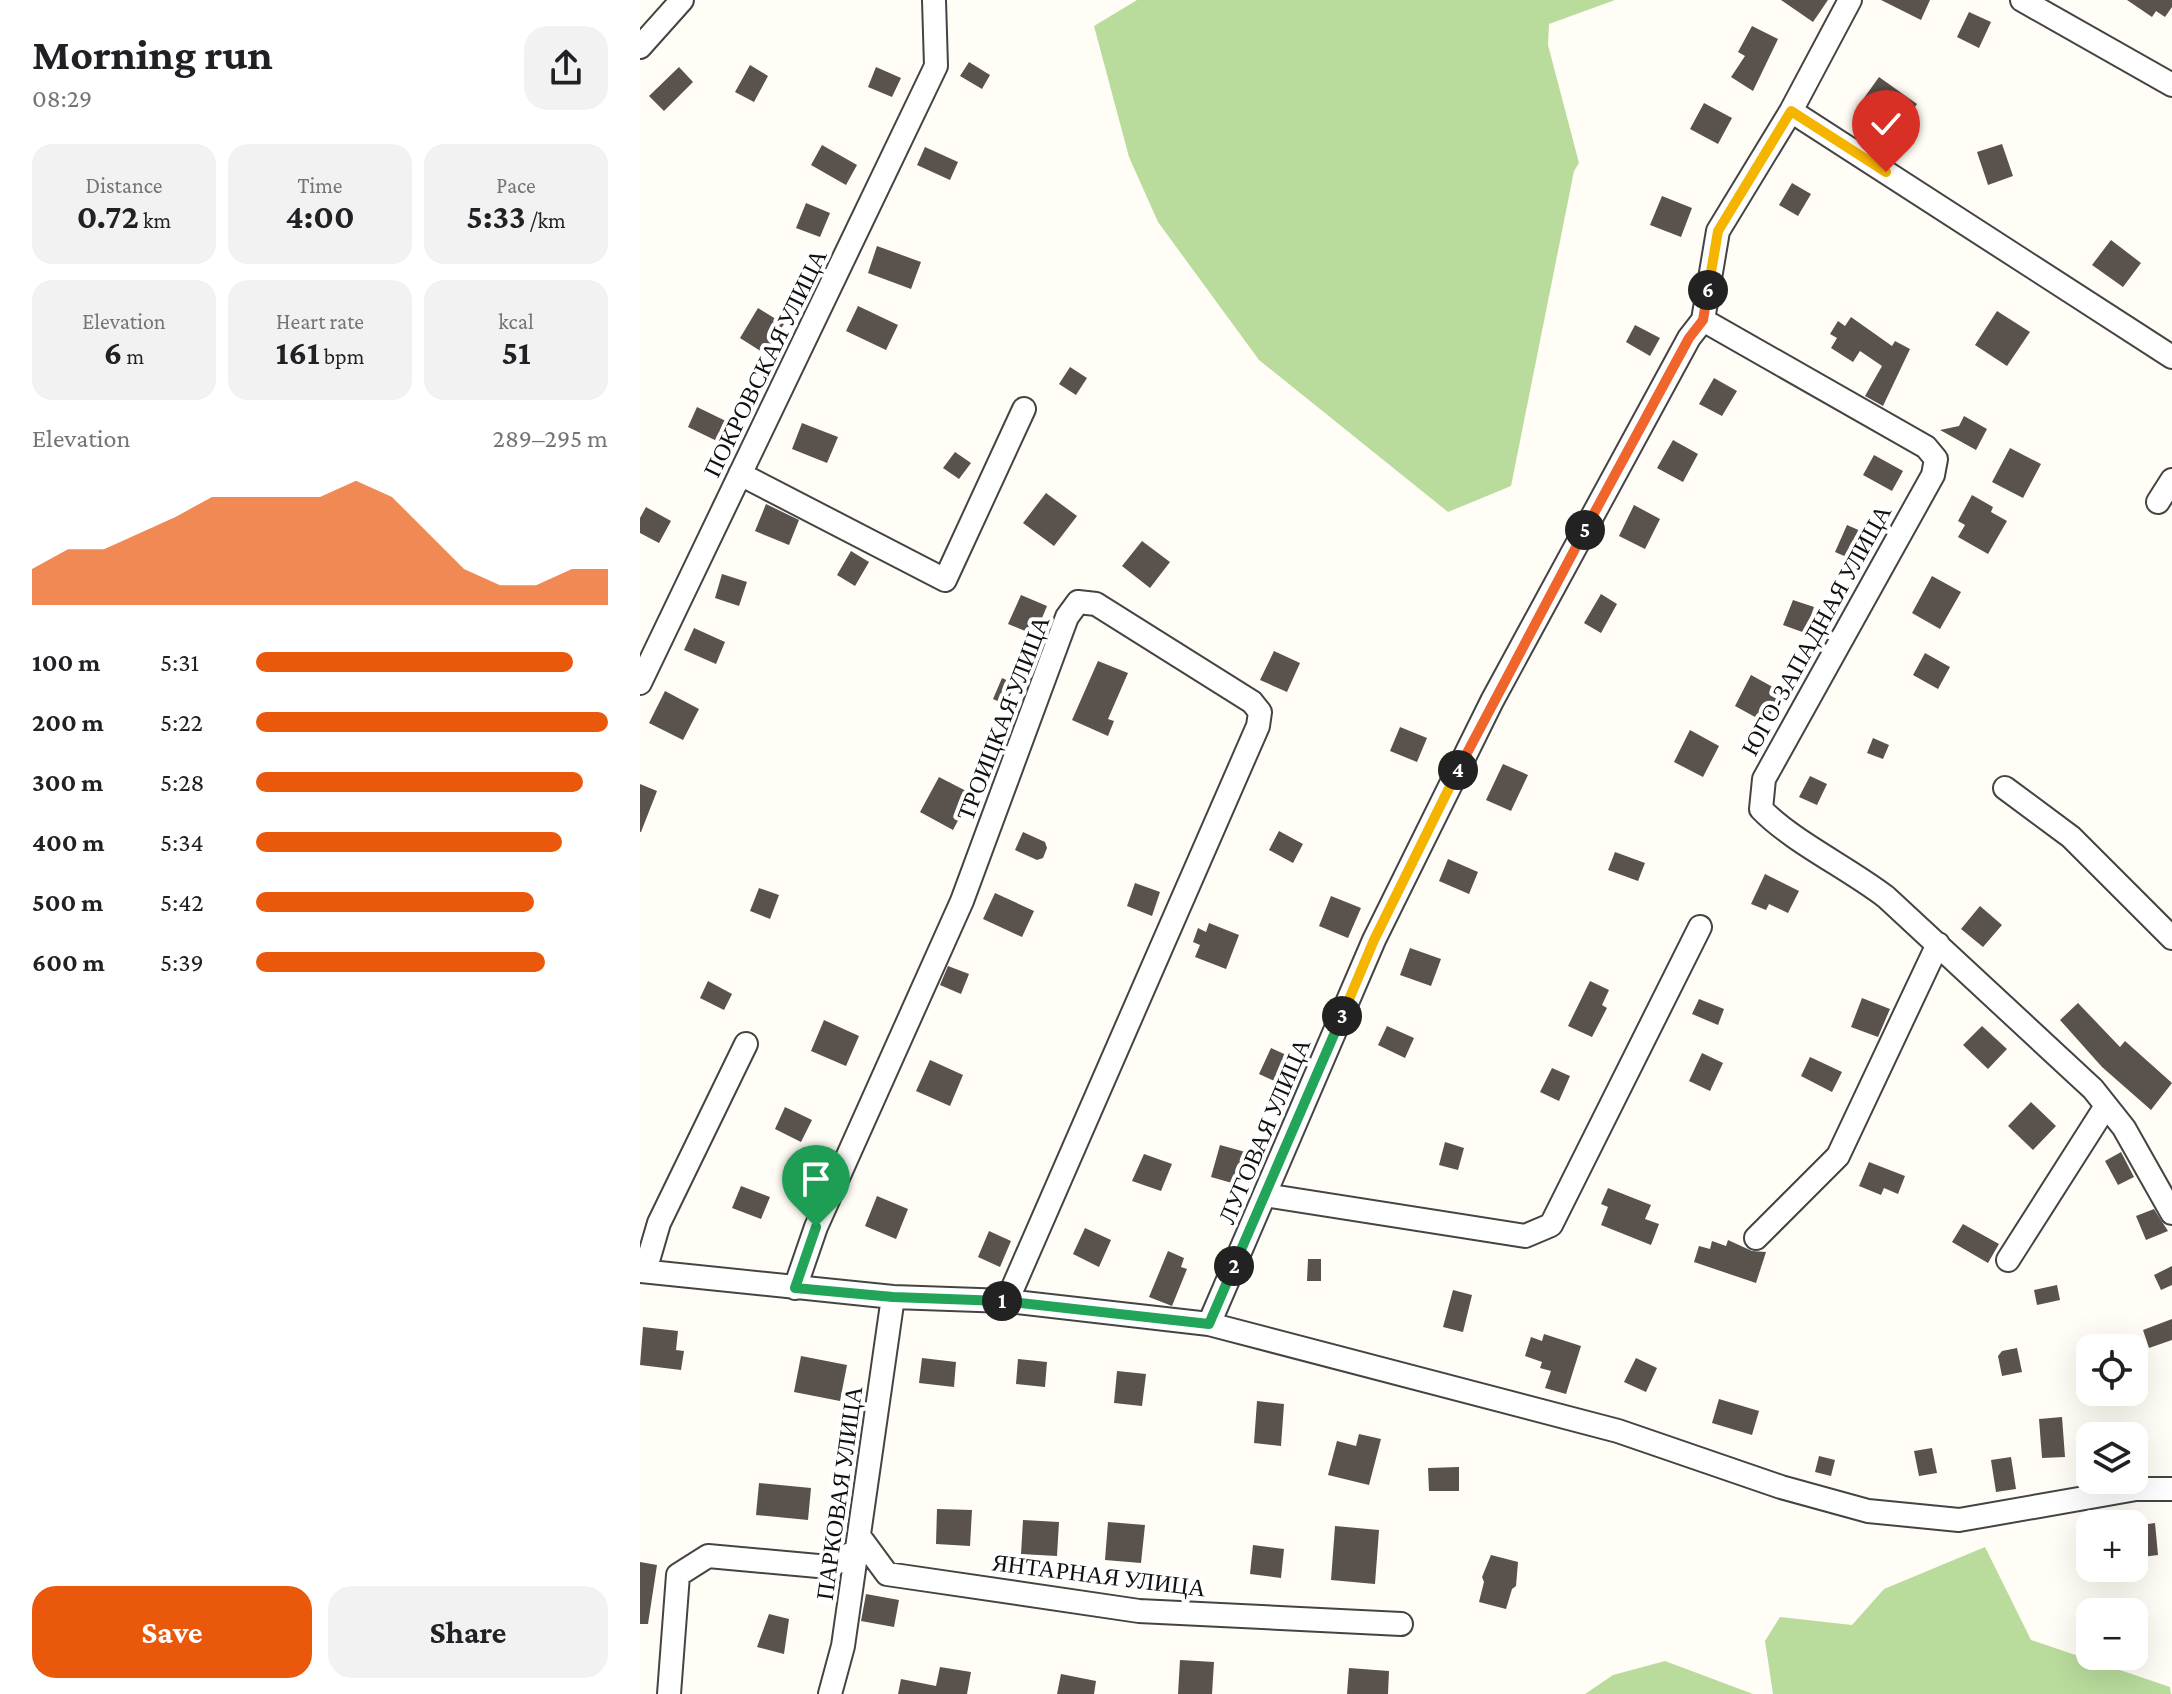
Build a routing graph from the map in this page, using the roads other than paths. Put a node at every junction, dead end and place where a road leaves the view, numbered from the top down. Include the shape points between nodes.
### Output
1 (682, 0) edge
2 (934, 0) edge
3 (1850, 0) edge
4 (2022, 0) edge
5 (640, 47) edge
6 (2172, 85) edge
7 (1791, 111) junction
8 (1703, 320) junction
9 (2172, 357) edge
10 (1024, 409) dead end
11 (740, 474) junction
12 (2172, 480) edge
13 (2158, 502) dead end
14 (640, 683) edge
15 (2005, 788) dead end
16 (1700, 927) dead end
17 (2172, 938) edge
18 (1938, 944) junction
19 (746, 1044) dead end
20 (2106, 1106) junction
21 (1265, 1195) junction
22 (2172, 1213) edge
23 (1756, 1238) dead end
24 (2008, 1260) dead end
25 (642, 1271) edge
26 (795, 1288) junction
27 (893, 1297) junction
28 (1007, 1301) junction
29 (1209, 1324) junction
30 (2172, 1489) edge
31 (858, 1543) junction
32 (1401, 1624) dead end
33 (669, 1694) edge
34 (830, 1694) edge

1 - 5 street
2 - 11 street, ПОКРОВСКАЯ УЛИЦА via 936,66
3 - 7 street
4 - 6 street
7 - 8 street via 1718,231
7 - 9 street
8 - 18 street, ЮГО-ЗАПАДНАЯ УЛИЦА via 1926,447 1936,459 1933,475 1759,794 1761,809 1773,822 1852,870
8 - 21 street, ЛУГОВАЯ УЛИЦА via 1492,701 1374,940
10 - 11 street via 945,580
11 - 14 street, ПОКРОВСКАЯ УЛИЦА
12 - 13 street
15 - 17 street via 2071,837
16 - 21 street via 1551,1225 1525,1236
18 - 20 street, ЮГО-ЗАПАДНАЯ УЛИЦА
18 - 23 street via 1838,1156
19 - 25 street via 659,1223
20 - 22 street, ЮГО-ЗАПАДНАЯ УЛИЦА
20 - 24 street
21 - 29 street, ЛУГОВАЯ УЛИЦА
25 - 26 street
26 - 27 street
26 - 28 street, ТРОИЦКАЯ УЛИЦА via 816,1227 962,901 1067,617 1078,602 1096,604 1260,712
27 - 28 street
27 - 31 street, ПАРКОВАЯ УЛИЦА
28 - 29 street
29 - 30 street via 1618,1431 1868,1511 1959,1520 2136,1489
31 - 32 street, ЯНТАРНАЯ УЛИЦА via 887,1574 1139,1611
31 - 33 street via 829,1567 708,1556 678,1575
31 - 34 street, ПАРКОВАЯ УЛИЦА via 843,1646

